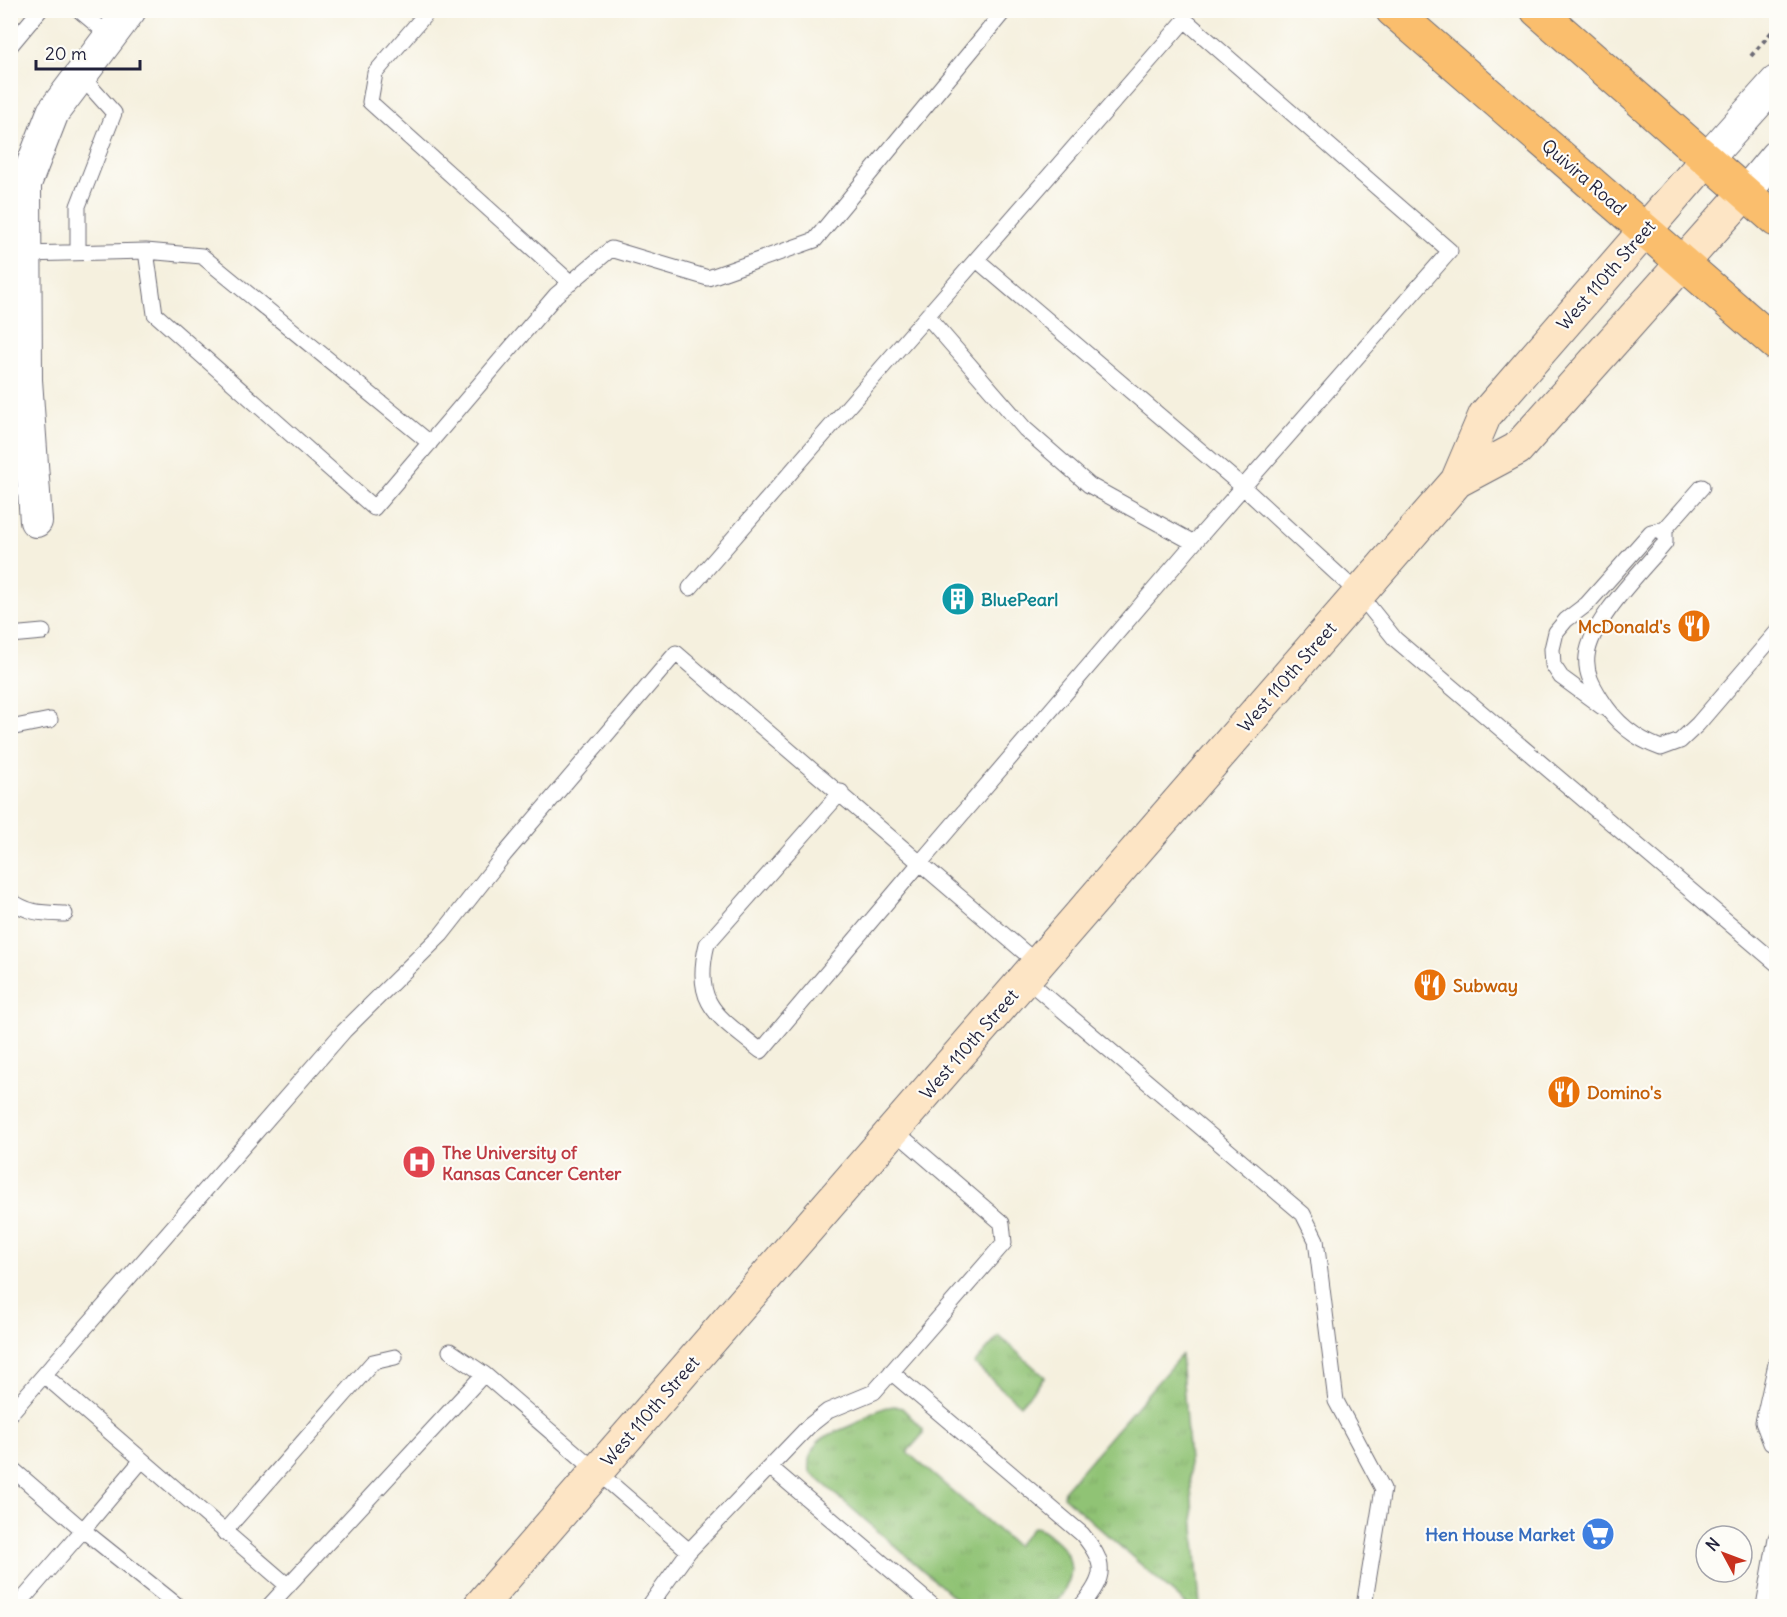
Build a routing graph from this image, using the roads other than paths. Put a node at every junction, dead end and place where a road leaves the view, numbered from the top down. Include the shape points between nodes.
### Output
1 (40, 10) edge
2 (79, 10) edge
3 (130, 10) edge
4 (429, 10) edge
5 (1005, 10) edge
6 (1392, 10) edge
7 (1537, 10) edge
8 (110, 36) junction
9 (10, 46) edge
10 (80, 75) junction
11 (1776, 82) edge
12 (1776, 156) edge
13 (1707, 159) junction
14 (1745, 193) junction
15 (1776, 220) edge
16 (1646, 230) junction
17 (146, 251) junction
18 (78, 253) junction
19 (24, 254) junction
20 (977, 260) junction
21 (1683, 263) junction
22 (571, 283) junction
23 (927, 316) junction
24 (1776, 344) edge
25 (430, 443) junction
26 (1457, 481) junction
27 (1243, 487) junction
28 (1702, 487) dead end
29 (36, 521) dead end
30 (1665, 529) junction
31 (1194, 543) junction
32 (690, 588) dead end
33 (1359, 594) junction
34 (43, 632) dead end
35 (1776, 633) edge
36 (10, 635) edge
37 (1609, 712) junction
38 (50, 720) dead end
39 (10, 728) edge
40 (841, 792) junction
41 (920, 863) junction
42 (10, 900) edge
43 (65, 914) dead end
44 (1775, 959) edge
45 (1032, 972) junction
46 (894, 1130) junction
47 (450, 1351) dead end
48 (395, 1357) dead end
49 (1776, 1364) edge
50 (891, 1372) junction
51 (483, 1374) junction
52 (44, 1375) junction
53 (10, 1414) edge
54 (1776, 1444) edge
55 (142, 1460) junction
56 (10, 1467) edge
57 (770, 1467) junction
58 (597, 1471) junction
59 (83, 1530) junction
60 (224, 1532) junction
61 (1776, 1538) edge
62 (689, 1551) junction
63 (288, 1587) junction
64 (17, 1606) edge
65 (178, 1606) edge
66 (269, 1606) edge
67 (480, 1606) edge
68 (649, 1606) edge
69 (933, 1606) edge
70 (1081, 1606) edge
71 (1364, 1606) edge
72 (1764, 1606) edge

1 - 9 lane
2 - 8 lane
3 - 8 street
4 - 22 lane via 375,73 370,102
5 - 22 lane via 815,240 708,278 611,249
6 - 16 main road, Quivira Road
7 - 13 main road
8 - 10 street
10 - 18 lane via 114,112 78,206
10 - 19 street via 53,112 25,184
11 - 13 street, West 110th Street
12 - 14 street, West 110th Street
13 - 14 main road
13 - 16 street, West 110th Street
14 - 15 main road
14 - 21 street, West 110th Street
16 - 21 main road, Quivira Road
16 - 26 street, West 110th Street via 1485,415
17 - 18 lane
17 - 25 lane via 202,256
17 - 25 lane via 155,314 374,508
18 - 19 lane
19 - 29 street via 26,380
20 - 23 lane
20 - 27 lane
20 - 27 lane via 1185,20 1450,251
21 - 24 main road, Quivira Road
21 - 26 street, West 110th Street via 1517,449
22 - 25 lane
23 - 31 lane via 1024,429 1089,485
23 - 32 lane
26 - 33 street, West 110th Street
27 - 31 lane
27 - 33 lane
28 - 30 lane
30 - 37 lane via 1665,543 1604,617 1592,638 1587,656 1591,682
30 - 37 lane via 1651,532 1587,604 1556,632 1552,665
31 - 41 lane
33 - 44 lane via 1395,639
33 - 45 street, West 110th Street
34 - 36 lane
35 - 37 lane via 1680,741 1661,748 1642,741
38 - 39 lane
40 - 41 lane
40 - 41 lane via 707,944 702,964 703,992 715,1013 761,1051
40 - 52 lane via 676,653 441,935 344,1030
41 - 45 lane
42 - 43 lane via 35,914
45 - 46 street, West 110th Street
45 - 71 lane via 1303,1214 1316,1240 1336,1401 1383,1489
46 - 50 lane via 1002,1223 1004,1243
46 - 58 street, West 110th Street
47 - 51 lane
48 - 60 lane via 372,1362
49 - 54 lane via 1763,1422 1771,1443
50 - 57 lane via 874,1392 828,1411
50 - 70 lane via 1082,1534 1099,1555 1100,1572 1094,1591
51 - 58 lane
51 - 63 lane
52 - 53 lane
52 - 55 lane
55 - 59 lane
55 - 60 lane
56 - 59 lane
57 - 62 lane
57 - 69 lane
58 - 62 lane
58 - 67 street, West 110th Street
59 - 64 lane
59 - 65 lane
60 - 63 lane
61 - 72 lane
62 - 68 lane
63 - 66 lane

